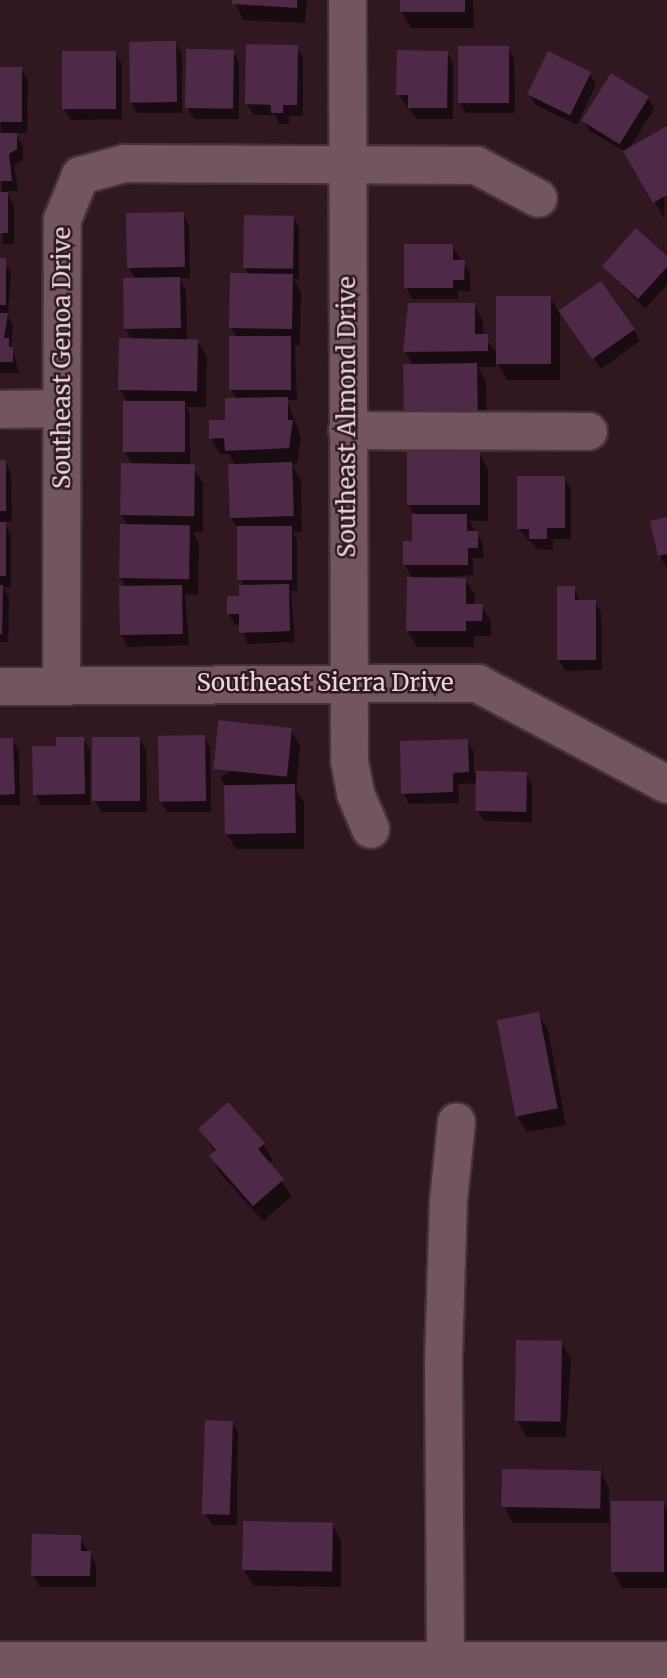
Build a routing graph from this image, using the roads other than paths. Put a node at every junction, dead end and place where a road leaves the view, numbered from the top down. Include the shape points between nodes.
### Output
1 (347, 0) edge
2 (345, 163) junction
3 (538, 198) dead end
4 (61, 408) junction
5 (0, 409) edge
6 (347, 430) junction
7 (588, 431) dead end
8 (349, 682) junction
9 (61, 685) junction
10 (0, 686) edge
11 (667, 784) edge
12 (370, 830) dead end
13 (456, 1121) dead end
14 (0, 1660) edge
15 (667, 1660) edge
16 (458, 1664) edge

1 - 2 street, Southeast Almond Drive
2 - 3 street via 476,165
2 - 4 street, Southeast Genoa Drive via 124,163 80,175 62,219
2 - 6 street, Southeast Almond Drive
4 - 5 street
4 - 9 street, Southeast Genoa Drive
6 - 7 street
6 - 8 street, Southeast Almond Drive
8 - 9 street, Southeast Sierra Drive
8 - 11 street, Southeast Sierra Drive via 477,683
8 - 12 street, Southeast Almond Drive via 349,761 355,793
9 - 10 street, Southeast Sierra Drive
13 - 16 street via 447,1200 443,1357
14 - 16 street
15 - 16 street

